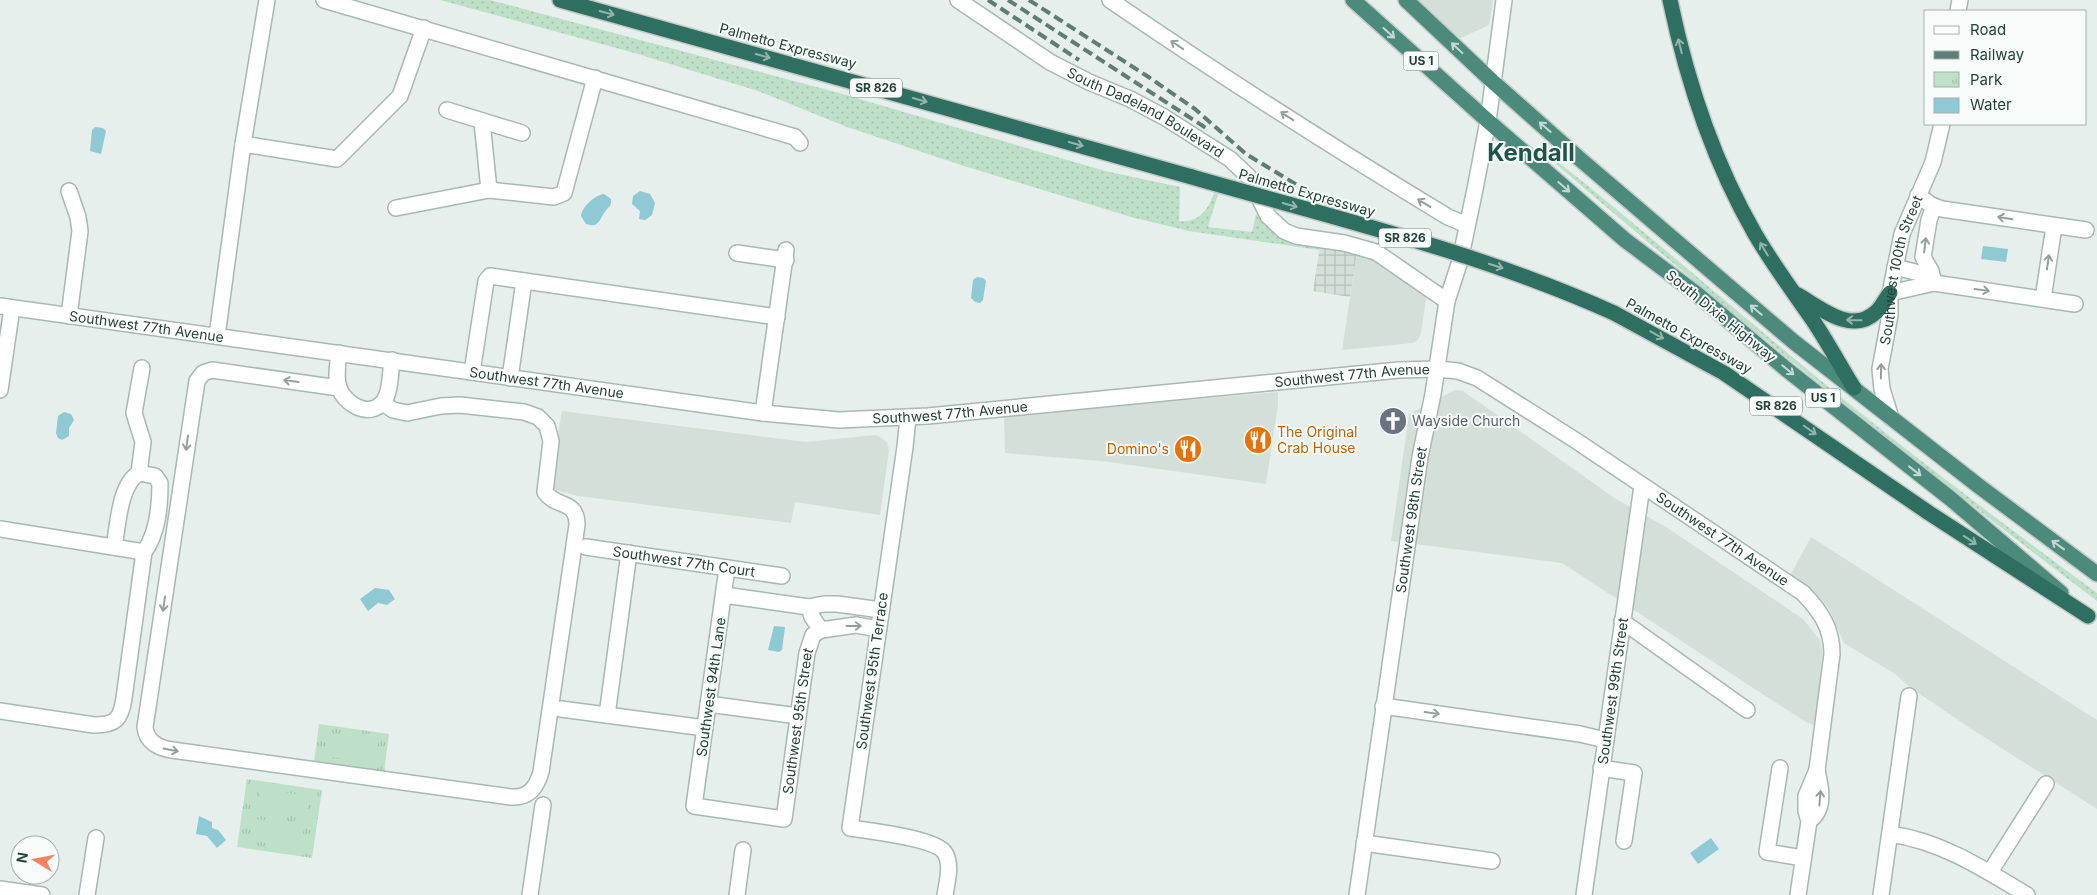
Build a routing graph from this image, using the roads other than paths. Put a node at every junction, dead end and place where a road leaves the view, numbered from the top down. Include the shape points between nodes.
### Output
1 (267, 0) edge
2 (324, 0) edge
3 (560, 0) edge
4 (958, 0) edge
5 (1110, 0) edge
6 (1353, 0) edge
7 (1406, 0) edge
8 (1504, 0) edge
9 (1670, 0) edge
10 (424, 28) junction
11 (595, 78) junction
12 (1492, 81) junction
13 (447, 110) dead end
14 (1488, 121) junction
15 (482, 122) junction
16 (1942, 125) edge
17 (522, 133) dead end
18 (800, 143) dead end
19 (243, 144) junction
20 (490, 190) junction
21 (69, 191) dead end
22 (1918, 195) junction
23 (1934, 206) junction
24 (396, 208) dead end
25 (1468, 225) junction
26 (2054, 226) junction
27 (2086, 230) dead end
28 (738, 253) dead end
29 (1895, 267) junction
30 (524, 281) junction
31 (1934, 283) junction
32 (1791, 290) junction
33 (1890, 292) junction
34 (2043, 299) junction
35 (1447, 302) junction
36 (2075, 304) dead end
37 (6, 307) edge
38 (69, 316) junction
39 (777, 317) junction
40 (217, 336) junction
41 (339, 353) junction
42 (392, 360) junction
43 (142, 368) dead end
44 (1437, 369) junction
45 (472, 372) junction
46 (510, 378) junction
47 (339, 388) junction
48 (1854, 388) junction
49 (0, 390) edge
50 (382, 403) junction
51 (763, 413) junction
52 (908, 418) junction
53 (1892, 418) junction
54 (139, 473) junction
55 (1642, 486) junction
56 (0, 529) edge
57 (114, 547) junction
58 (586, 547) dead end
59 (144, 552) junction
60 (629, 554) junction
61 (728, 568) junction
62 (2097, 574) edge
63 (782, 576) dead end
64 (724, 595) junction
65 (809, 607) junction
66 (881, 610) junction
67 (2093, 619) edge
68 (1622, 621) junction
69 (878, 629) junction
70 (821, 630) junction
71 (1909, 696) dead end
72 (708, 704) junction
73 (1383, 706) junction
74 (561, 709) dead end
75 (1747, 710) dead end
76 (0, 711) edge
77 (607, 715) junction
78 (798, 716) junction
79 (705, 728) junction
80 (1605, 740) junction
81 (1601, 768) junction
82 (1780, 768) dead end
83 (2046, 784) dead end
84 (543, 805) dead end
85 (694, 806) joint
86 (1890, 834) junction
87 (96, 838) dead end
88 (1624, 841) dead end
89 (1364, 843) junction
90 (743, 850) dead end
91 (1804, 858) junction
92 (1492, 861) dead end
93 (1990, 872) junction
94 (0, 889) edge
95 (42, 895) edge
96 (87, 895) edge
97 (530, 895) edge
98 (737, 895) edge
99 (945, 895) edge
100 (1357, 895) edge
101 (1584, 895) edge
102 (1798, 895) edge
103 (1881, 895) edge
104 (2027, 895) edge

1 - 19 street
2 - 10 street
3 -> 67 highway, Palmetto Expressway / SR 826, bridge via 1192,177 1523,275 1614,313 1724,373 1929,513
4 - 35 street, South Dadeland Boulevard via 1050,62 1164,117 1230,159 1249,178 1268,216 1284,231 1376,252
25 -> 5 street via 1431,207 1217,73
6 -> 14 highway, South Dixie Highway / US 1
12 -> 7 highway, South Dixie Highway / US 1
8 - 12 street, Southwest 98th Street
32 -> 9 highway via 1751,226 1711,144 1690,83
10 - 11 street
10 - 19 street via 400,96 337,159
11 - 18 street via 795,137
11 - 20 street via 564,193 554,197
12 - 14 street, Southwest 98th Street
48 -> 12 highway, South Dixie Highway / US 1 via 1727,286
13 - 15 street
14 - 25 street, Southwest 98th Street
14 -> 67 highway, South Dixie Highway / US 1 via 1625,240 1951,499
15 - 17 street
15 - 20 street
16 - 22 street, Southwest 100th Street via 1932,162
19 - 40 street
20 - 24 street
21 - 38 street via 80,231
22 - 23 street
22 - 29 street, Southwest 100th Street via 1904,229
26 -> 23 street
31 -> 23 street via 1923,257 1928,220
25 - 35 street, Southwest 98th Street
26 - 27 street
34 -> 26 street
28 - 39 street via 786,255
29 - 31 street via 1923,274
29 - 33 street, Southwest 100th Street
30 - 39 street
30 - 45 street via 487,278
30 - 46 street
31 - 33 street
31 -> 34 street
33 -> 32 highway via 1870,318 1855,322 1838,317
32 - 48 highway
53 -> 33 street, Southwest 100th Street via 1882,389 1880,370 1890,315
34 - 36 street
35 - 44 street, Southwest 98th Street
37 - 38 street, Southwest 77th Avenue
37 - 49 street
38 - 40 street, Southwest 77th Avenue
39 - 51 street
40 - 41 street, Southwest 77th Avenue
41 - 42 street, Southwest 77th Avenue
41 - 47 street
42 - 45 street, Southwest 77th Avenue
42 - 50 street via 388,390
43 - 54 street via 134,414 143,442
44 - 52 street, Southwest 77th Avenue
44 - 55 street, Southwest 77th Avenue via 1468,373
44 - 73 street, Southwest 98th Street via 1420,457
45 - 46 street, Southwest 77th Avenue
46 - 51 street, Southwest 77th Avenue
47 - 50 street via 346,400 360,409
47 -> 50 street via 212,370 203,373 197,381 145,728 147,736 156,745 172,750 410,784 524,796 536,785 541,772 578,525 573,510 544,492 551,446 550,430 538,417 524,412 450,405 407,413
48 - 53 highway, South Dixie Highway / US 1
51 - 52 street, Southwest 77th Avenue via 827,420
52 - 66 street, Southwest 95th Terrace
62 -> 53 highway, South Dixie Highway / US 1
54 - 57 street via 125,489
54 - 59 street via 155,476 160,483 152,541
55 - 68 street, Southwest 99th Street
55 - 91 street, Southwest 77th Avenue via 1802,593 1826,621 1832,654 1817,770 1806,796 1809,821
56 - 57 street
57 - 59 street
58 - 60 street, Southwest 77th Court
59 - 76 street via 124,698 118,717 106,725 94,725
60 - 61 street, Southwest 77th Court
60 - 77 street
61 - 63 street, Southwest 77th Court
61 - 64 street, Southwest 94th Lane
64 - 65 street, Southwest 77th Court
64 - 72 street, Southwest 94th Lane
65 - 66 street, Southwest 77th Court via 837,604
65 - 70 street
66 - 69 street, Southwest 95th Terrace
68 - 75 street
68 - 80 street, Southwest 99th Street
70 -> 69 street via 856,626
69 - 99 street, Southwest 95th Terrace via 850,828 939,846 948,860
70 - 78 street, Southwest 95th Street via 813,635 809,644
71 - 86 street
72 - 78 street
72 - 79 street, Southwest 94th Lane
73 -> 80 street
73 - 89 street, Southwest 98th Street
74 - 77 street
77 - 79 street
78 - 85 street, Southwest 95th Street via 784,819
79 - 85 street, Southwest 94th Lane
80 - 81 street, Southwest 99th Street
81 - 88 street via 1634,773
81 - 101 street, Southwest 99th Street
82 - 91 street via 1767,852
83 - 93 street
84 - 97 street
86 - 93 street via 1934,846
86 - 103 street
87 - 96 street
89 - 92 street
89 - 100 street, Southwest 98th Street
90 - 98 street
91 - 102 street
93 - 104 street
94 - 95 street

